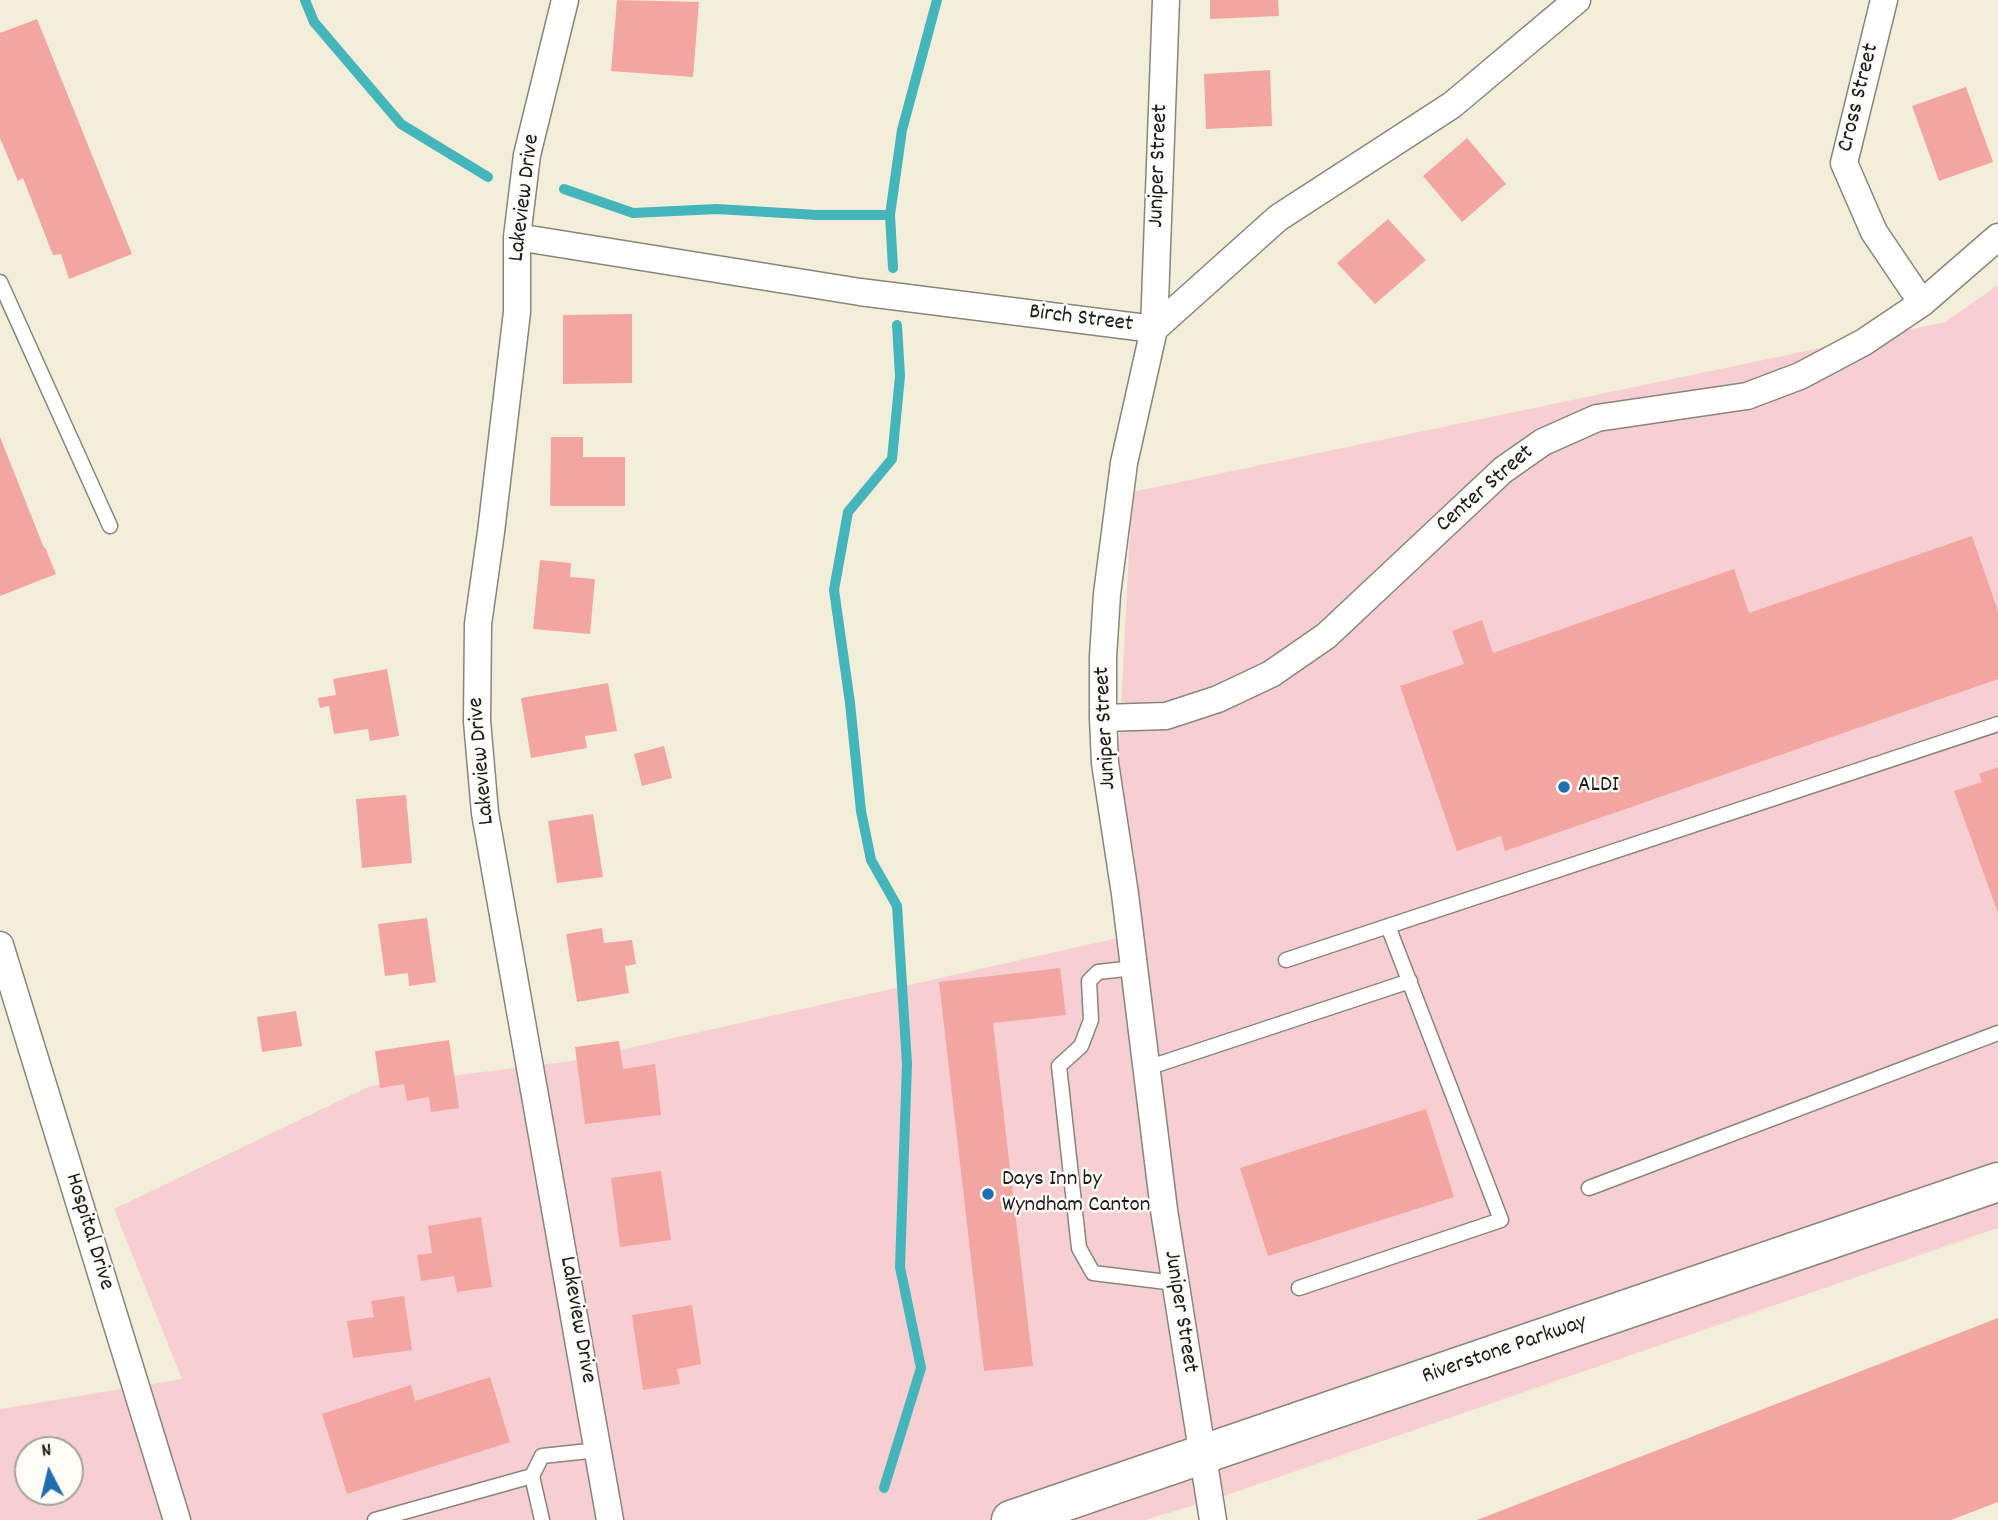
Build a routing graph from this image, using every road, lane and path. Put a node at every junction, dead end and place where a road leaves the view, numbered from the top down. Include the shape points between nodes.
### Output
1 (565, 0) edge
2 (1166, 0) edge
3 (1577, 0) edge
4 (1884, 0) edge
5 (517, 237) junction
6 (1998, 237) edge
7 (0, 282) edge
8 (1922, 303) junction
9 (1154, 329) junction
10 (110, 526) dead end
11 (1103, 719) junction
12 (1998, 724) edge
13 (1388, 926) junction
14 (0, 945) edge
15 (1286, 960) dead end
16 (1134, 968) junction
17 (1410, 981) junction
18 (1998, 1033) edge
19 (1147, 1068) junction
20 (1998, 1182) edge
21 (1590, 1188) dead end
22 (1175, 1283) junction
23 (1299, 1288) dead end
24 (598, 1450) junction
25 (1201, 1455) junction
26 (532, 1476) junction
27 (177, 1520) edge
28 (375, 1520) edge
29 (542, 1520) edge
30 (610, 1520) edge
31 (1011, 1520) edge
32 (1213, 1520) edge

1 - 5 street, Lakeview Drive via 527,155
2 - 9 street, Juniper Street
3 - 9 street, Birch Street via 1452,105 1278,218
4 - 8 street, Cross Street via 1844,163 1874,232
5 - 9 street, Birch Street via 860,292
5 - 24 street, Lakeview Drive via 517,312 478,624 477,721 485,813
6 - 8 street, Center Street
7 - 10 lane
8 - 11 street, Center Street via 1864,342 1800,376 1747,396 1597,418 1543,442 1503,470 1326,636 1270,674 1219,699 1166,716
9 - 11 street, Juniper Street via 1124,463 1103,657
11 - 16 street, Juniper Street
12 - 13 lane
13 - 15 lane
13 - 17 lane
14 - 27 street, Hospital Drive
16 - 19 street, Juniper Street
16 - 22 lane via 1098,972 1089,981 1091,1020 1082,1046 1059,1066 1079,1248 1093,1273
17 - 19 lane
17 - 23 lane via 1501,1220
18 - 21 lane
19 - 22 street, Juniper Street
20 - 25 main road, Riverstone Parkway
22 - 25 street, Juniper Street
24 - 26 lane via 542,1456
24 - 30 street, Lakeview Drive
25 - 31 main road, Riverstone Parkway
25 - 32 street, Juniper Street
26 - 28 lane
26 - 29 lane

